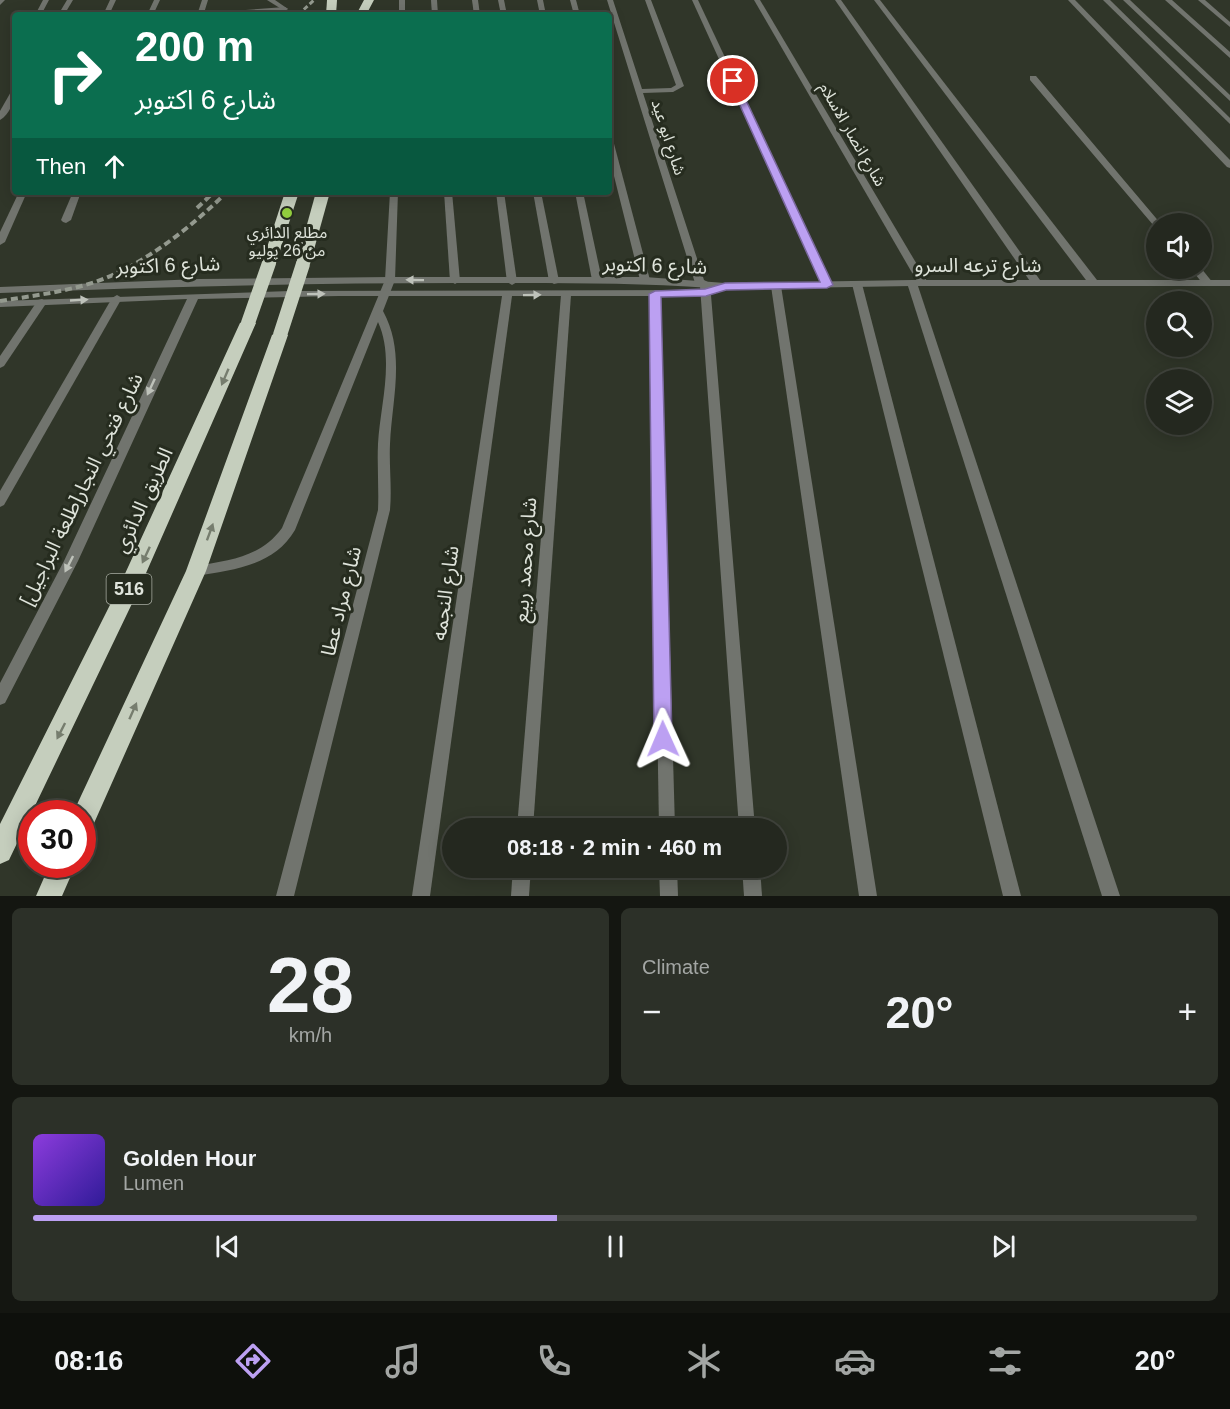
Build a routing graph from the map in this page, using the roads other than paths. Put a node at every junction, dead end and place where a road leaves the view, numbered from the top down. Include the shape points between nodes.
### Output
1 (270, 0) edge
2 (319, 0) edge
3 (610, 0) edge
4 (648, 0) edge
5 (695, 0) edge
6 (757, 0) edge
7 (838, 0) edge
8 (877, 0) edge
9 (1071, 0) edge
10 (1106, 0) edge
11 (1125, 0) edge
12 (1168, 0) edge
13 (1201, 0) edge
14 (332, 7) edge
15 (242, 12) edge
16 (1230, 25) edge
17 (1230, 56) edge
18 (1033, 78) dead end
19 (638, 91) junction
20 (12, 97) edge
21 (1230, 99) edge
22 (0, 117) edge
23 (1230, 122) edge
24 (612, 152) edge
25 (1230, 165) edge
26 (22, 195) edge
27 (76, 195) edge
28 (291, 195) edge
29 (322, 195) edge
30 (394, 195) edge
31 (448, 195) edge
32 (500, 195) edge
33 (538, 195) edge
34 (580, 195) edge
35 (1148, 213) edge
36 (66, 220) dead end
37 (0, 242) edge
38 (1205, 279) edge
39 (390, 280) junction
40 (597, 280) junction
41 (645, 280) junction
42 (455, 281) junction
43 (554, 281) junction
44 (1036, 282) junction
45 (1093, 282) junction
46 (917, 283) junction
47 (1208, 283) junction
48 (1230, 283) edge
49 (857, 284) junction
50 (827, 285) junction
51 (704, 286) junction
52 (725, 286) joint
53 (777, 286) junction
54 (509, 289) junction
55 (0, 290) edge
56 (386, 293) junction
57 (655, 294) junction
58 (566, 295) junction
59 (194, 296) junction
60 (117, 298) junction
61 (42, 302) junction
62 (0, 304) edge
63 (378, 312) junction
64 (0, 364) edge
65 (6, 481) edge
66 (0, 502) edge
67 (196, 572) junction
68 (0, 698) edge
69 (92, 800) edge
70 (526, 818) edge
71 (667, 818) edge
72 (746, 818) edge
73 (0, 851) edge
74 (57, 878) edge
75 (521, 878) edge
76 (668, 878) edge
77 (751, 878) edge
78 (49, 896) edge
79 (285, 896) edge
80 (421, 896) edge
81 (520, 896) edge
82 (669, 896) edge
83 (753, 896) edge
84 (868, 896) edge
85 (1012, 896) edge
86 (1111, 896) edge

1 - 15 street via 285,9
2 - 14 highway
3 - 19 street, شارع ابو عيد
4 - 19 street via 680,86 673,90
5 - 50 street
6 - 46 street, شارع انصار الاسلام
7 - 44 street
8 - 45 street
9 - 25 street
10 - 23 street
11 - 21 street
12 - 17 street
13 - 16 street
18 - 35 street
19 - 51 street, شارع ابو عيد
20 - 22 street
24 - 41 street
26 - 37 street
27 - 36 street
28 -> 73 highway, الطريق الدائري / 516, bridge via 248,323 186,469 99,655
67 -> 29 highway, 516, bridge via 280,335
30 - 39 street
31 - 42 street
32 - 54 street, شارع النجمه
33 - 43 street
34 - 40 street
38 - 47 street
42 -> 39 street, شارع 6 اكتوبر
39 - 55 street, شارع 6 اكتوبر
39 - 56 street
40 - 41 street, شارع 6 اكتوبر
40 - 43 street, شارع 6 اكتوبر
41 - 51 street, شارع 6 اكتوبر
42 - 54 street, شارع 6 اكتوبر
43 - 54 street, شارع 6 اكتوبر
44 - 45 street, شارع ترعه السرو
44 - 46 street, شارع ترعه السرو
45 - 47 street, شارع ترعه السرو
46 - 49 street, شارع ترعه السرو
46 - 86 street, شارع انصار الاسلام
47 - 48 street, شارع ترعه السرو
49 - 50 street, شارع ترعه السرو
49 - 85 street
50 - 53 street, شارع ترعه السرو
51 - 52 street, شارع 6 اكتوبر
51 - 57 street, شارع 6 اكتوبر
51 - 72 street, شارع ابو عيد
52 - 53 street, شارع ترعه السرو
53 - 84 street
54 - 56 street, شارع 6 اكتوبر
54 -> 58 street, شارع 6 اكتوبر
54 - 80 street, شارع النجمه
59 -> 56 street, شارع 6 اكتوبر
56 - 63 street
57 - 58 street, شارع 6 اكتوبر
57 - 71 street
58 - 70 street, شارع محمد ربيع
59 - 60 street, شارع 6 اكتوبر
59 -> 68 street, شارع فتحي النجار[طلعة البراجيل] via 71,561
61 -> 60 street, شارع 6 اكتوبر
60 - 65 street
61 - 62 street, شارع 6 اكتوبر
61 - 64 street
63 - 67 street via 283,538 256,559
63 - 79 street, شارع مراد عطا via 387,328 390,379 384,510
65 - 66 street
69 -> 67 highway, 516
74 - 78 highway
75 - 81 street
76 - 82 street
77 - 83 street

